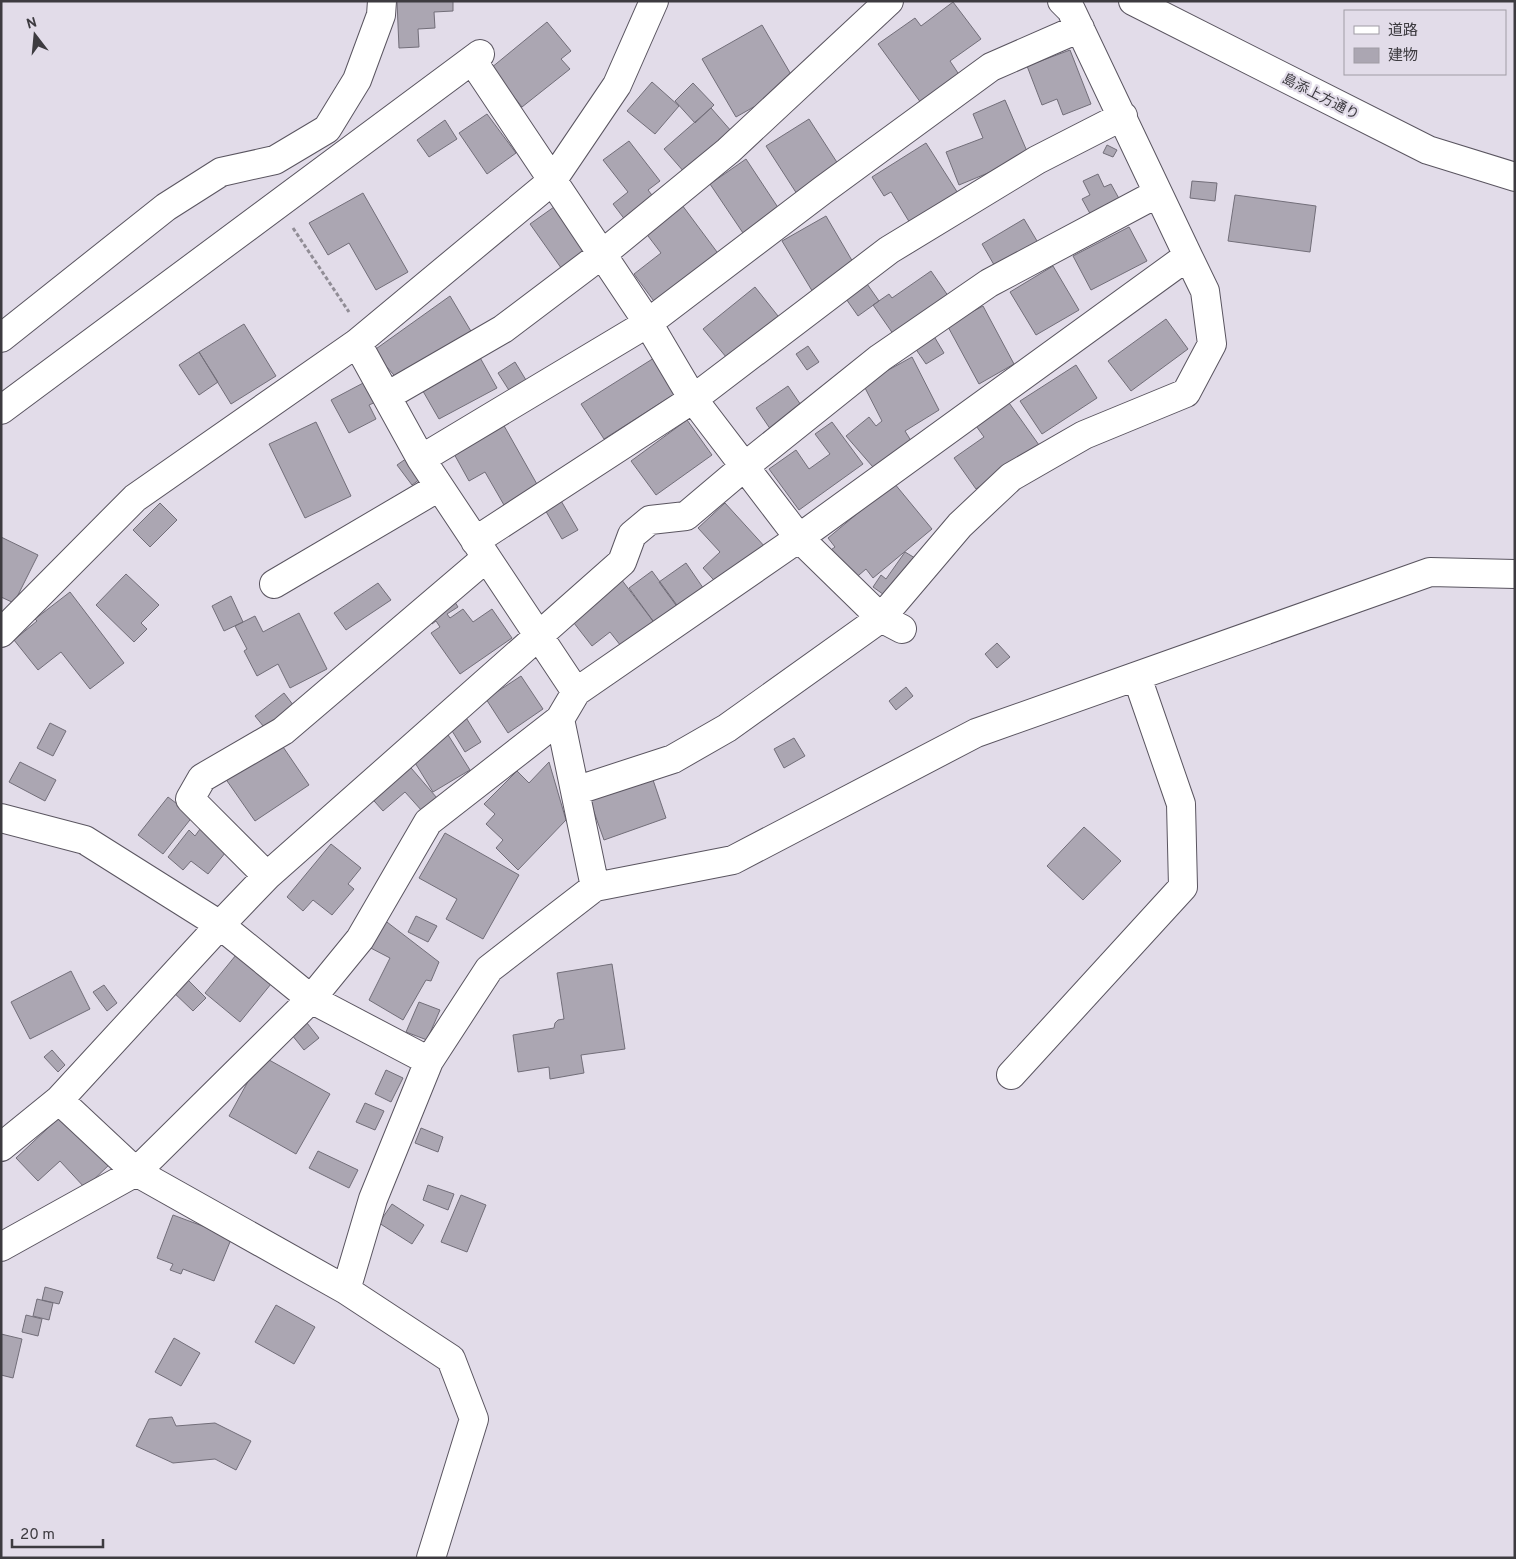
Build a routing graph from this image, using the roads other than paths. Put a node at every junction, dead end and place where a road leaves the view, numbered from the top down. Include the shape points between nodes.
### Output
1 (382, 1) edge
2 (654, 1) edge
3 (889, 1) edge
4 (1062, 1) edge
5 (1132, 1) edge
6 (1080, 28) junction
7 (1123, 116) junction
8 (309, 139) junction
9 (320, 173) junction
10 (1515, 177) edge
11 (552, 181) junction
12 (1158, 193) junction
13 (601, 255) junction
14 (1188, 256) junction
15 (648, 323) junction
16 (4, 337) edge
17 (361, 340) junction
18 (387, 396) junction
19 (693, 399) junction
20 (1, 410) edge
21 (421, 459) junction
22 (744, 467) junction
23 (439, 486) junction
24 (799, 538) junction
25 (481, 549) junction
26 (1515, 574) edge
27 (274, 584) dead end
28 (892, 624) junction
29 (1, 633) edge
30 (538, 635) junction
31 (1137, 677) junction
32 (576, 692) junction
33 (560, 719) junction
34 (575, 791) junction
35 (1, 818) edge
36 (267, 876) junction
37 (595, 887) junction
38 (220, 925) junction
39 (311, 999) junction
40 (429, 1061) junction
41 (1011, 1075) dead end
42 (59, 1100) junction
43 (1, 1147) edge
44 (136, 1172) junction
45 (1, 1247) edge
46 (346, 1290) junction
47 (431, 1558) edge

1 - 8 street via 381,15 357,80 327,129
2 - 11 street via 617,85
3 - 13 street via 728,151
4 - 6 street
5 - 10 street, 島添上方通り via 1428,150
6 - 7 street
6 - 15 street via 991,67
7 - 12 street
7 - 19 street via 1037,160 889,250
8 - 9 street
8 - 16 street via 274,160 221,172 166,208
9 - 11 street via 476,57
9 - 20 street
11 - 13 street
11 - 17 street
12 - 14 street
12 - 22 street via 989,283 880,358
13 - 15 street
13 - 18 street via 504,330
14 - 24 street
14 - 28 street via 1205,291 1212,344 1186,393 1084,435 1011,477 960,525
15 - 19 street
15 - 21 street
17 - 18 street
17 - 29 street via 135,498
18 - 21 street
19 - 22 street
19 - 25 street
21 - 23 street
22 - 24 street
22 - 30 street via 686,516 650,520 632,535 622,562
23 - 25 street
23 - 27 street
24 - 28 street
24 - 32 street
25 - 30 street
25 - 36 street via 283,731 202,778 190,799
26 - 31 street via 1430,572
28 - 34 street via 673,759
30 - 32 street
30 - 36 street
31 - 37 street via 976,733 733,860
31 - 41 street via 1181,804 1183,887
32 - 33 street
33 - 34 street
33 - 39 street via 428,822 360,939
34 - 37 street
35 - 38 street via 84,840
36 - 38 street
37 - 40 street via 489,969
38 - 39 street
38 - 42 street
39 - 40 street
39 - 44 street
40 - 46 street via 372,1199
42 - 43 street
42 - 44 street
44 - 45 street
44 - 46 street
46 - 47 street via 451,1359 474,1419

